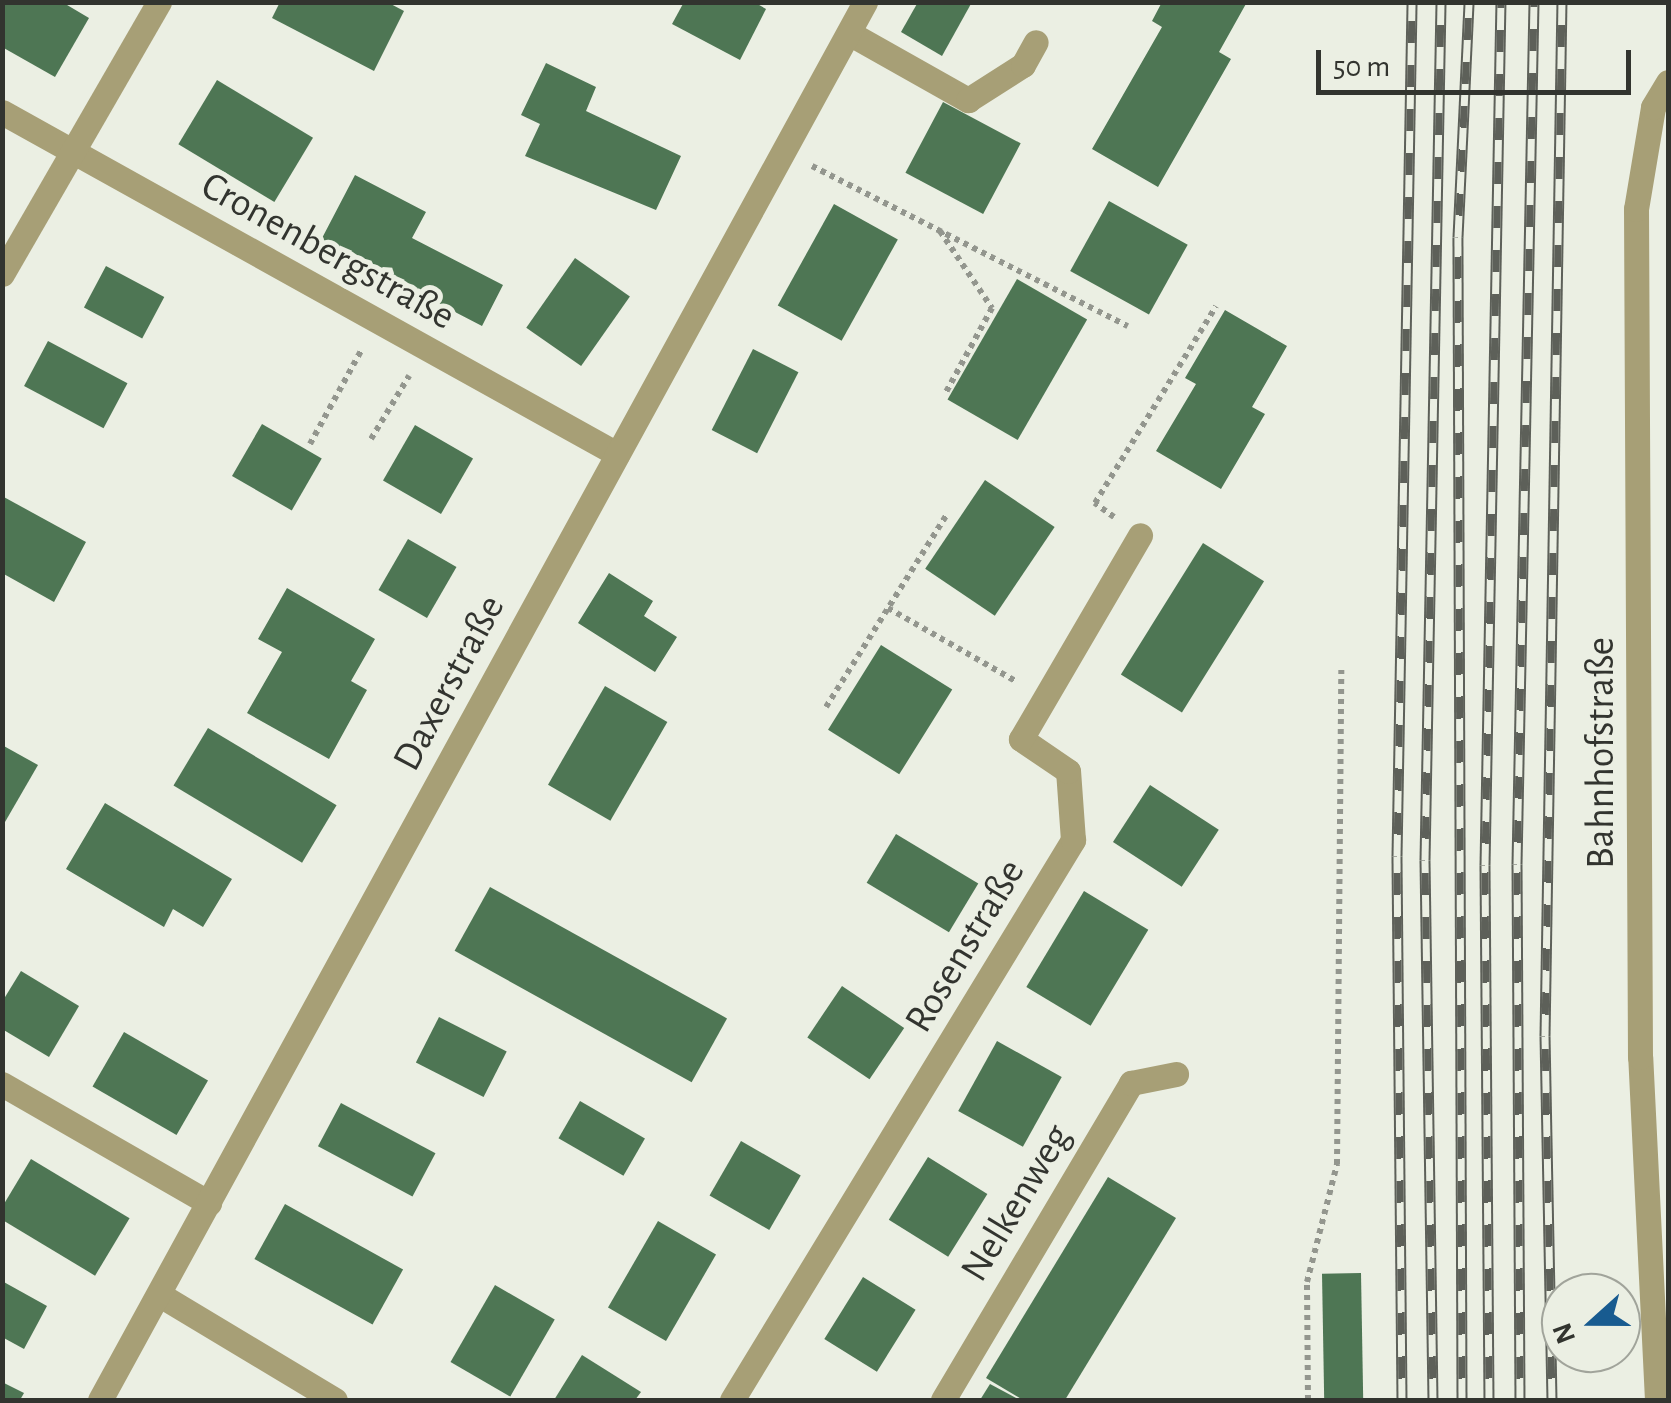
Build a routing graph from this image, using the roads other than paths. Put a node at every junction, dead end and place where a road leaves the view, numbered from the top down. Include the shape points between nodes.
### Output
1 (158, 2) edge
2 (865, 2) edge
3 (849, 33) junction
4 (1036, 42) dead end
5 (1668, 82) edge
6 (1661, 108) edge
7 (2, 112) edge
8 (71, 151) junction
9 (2, 274) edge
10 (617, 454) junction
11 (1140, 535) road end
12 (1176, 1074) dead end
13 (2, 1084) edge
14 (209, 1203) junction
15 (160, 1295) junction
16 (100, 1400) edge
17 (336, 1400) edge
18 (732, 1400) edge
19 (942, 1400) edge
20 (1656, 1400) edge

1 - 8 street
2 - 3 street, Daxerstraße
3 - 4 street via 968,100 1023,65
3 - 10 street, Daxerstraße
5 - 6 street
6 - 20 street, Bahnhofstraße via 1636,209 1640,1057
7 - 8 street, Cronenbergstraße
8 - 9 street
8 - 10 street, Cronenbergstraße
10 - 14 street, Daxerstraße
11 - 18 street, Rosenstraße via 1021,739 1068,771 1073,840
12 - 19 street, Nelkenweg via 1131,1083
13 - 14 street
14 - 15 street, Daxerstraße
15 - 16 street, Daxerstraße
15 - 17 street

